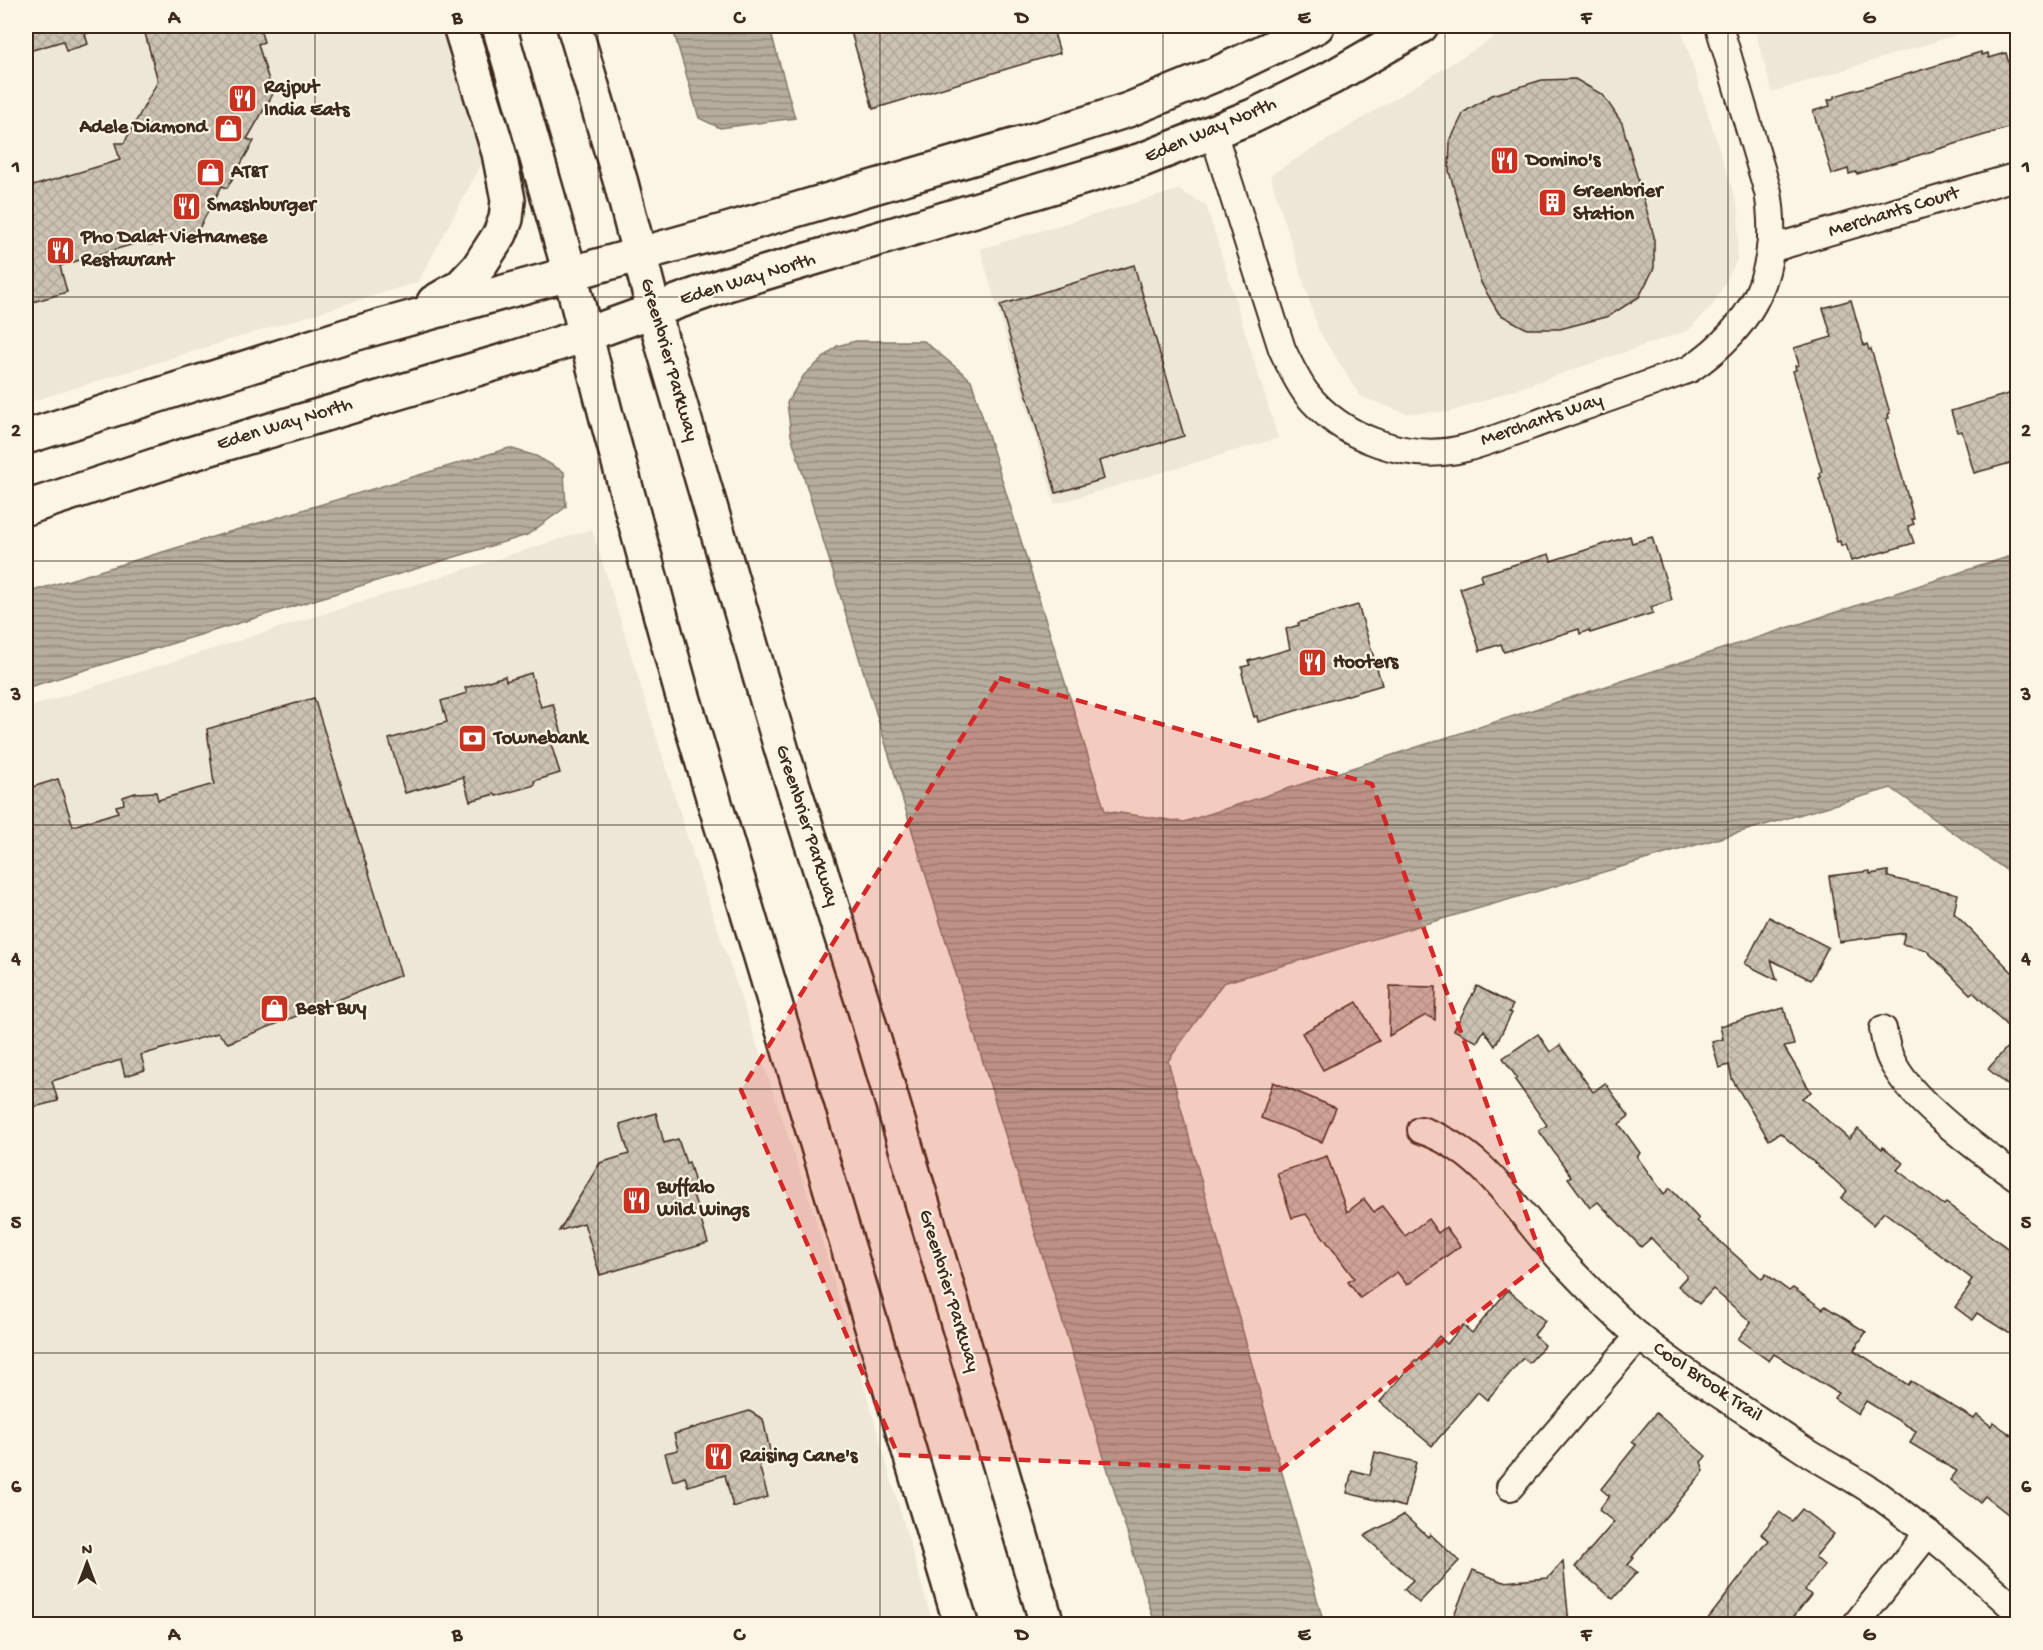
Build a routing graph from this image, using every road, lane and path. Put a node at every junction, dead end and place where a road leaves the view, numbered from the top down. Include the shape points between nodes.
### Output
1 (460, 26) edge
2 (499, 26) edge
3 (574, 26) edge
4 (1317, 26) edge
5 (1421, 26) edge
6 (1719, 26) edge
7 (1213, 132) junction
8 (2018, 176) edge
9 (1770, 249) junction
10 (639, 254) junction
11 (570, 273) junction
12 (654, 310) junction
13 (405, 319) junction
14 (585, 335) junction
15 (26, 437) edge
16 (26, 508) edge
17 (1883, 1029) dead end
18 (1421, 1130) dead end
19 (2018, 1178) edge
20 (1639, 1336) junction
21 (1510, 1487) dead end
22 (1928, 1533) junction
23 (2018, 1612) edge
24 (961, 1624) edge
25 (1047, 1624) edge
26 (1856, 1624) edge

1 - 13 main road via 500,153 508,200 506,219 489,252 460,287
2 - 11 main road
3 - 10 main road, Greenbrier Parkway
4 - 10 main road via 1219,73 1128,110
5 - 7 main road, Eden Way North via 1331,78
6 - 9 street, Merchants Way via 1768,192
7 - 9 street, Merchants Way via 1292,370 1307,394 1325,412 1382,446 1425,452 1465,448 1690,369 1711,354 1746,318 1763,282
7 - 12 main road, Eden Way North via 1142,160 727,284
8 - 9 street, Merchants Court
10 - 11 main road
10 - 12 main road, Greenbrier Parkway
11 - 13 main road
11 - 14 main road
12 - 14 main road, Eden Way North
12 - 25 main road, Greenbrier Parkway via 782,751 863,1003
13 - 15 main road
14 - 16 main road, Eden Way North via 187,455
14 - 24 main road via 681,690
17 - 19 street via 1887,1050 1907,1086
18 - 20 street, Cool Brook Trail via 1462,1152 1491,1175 1548,1246
20 - 21 street
20 - 22 street, Cool Brook Trail via 1709,1388 1876,1494
22 - 23 street, Cool Brook Trail
22 - 26 street

